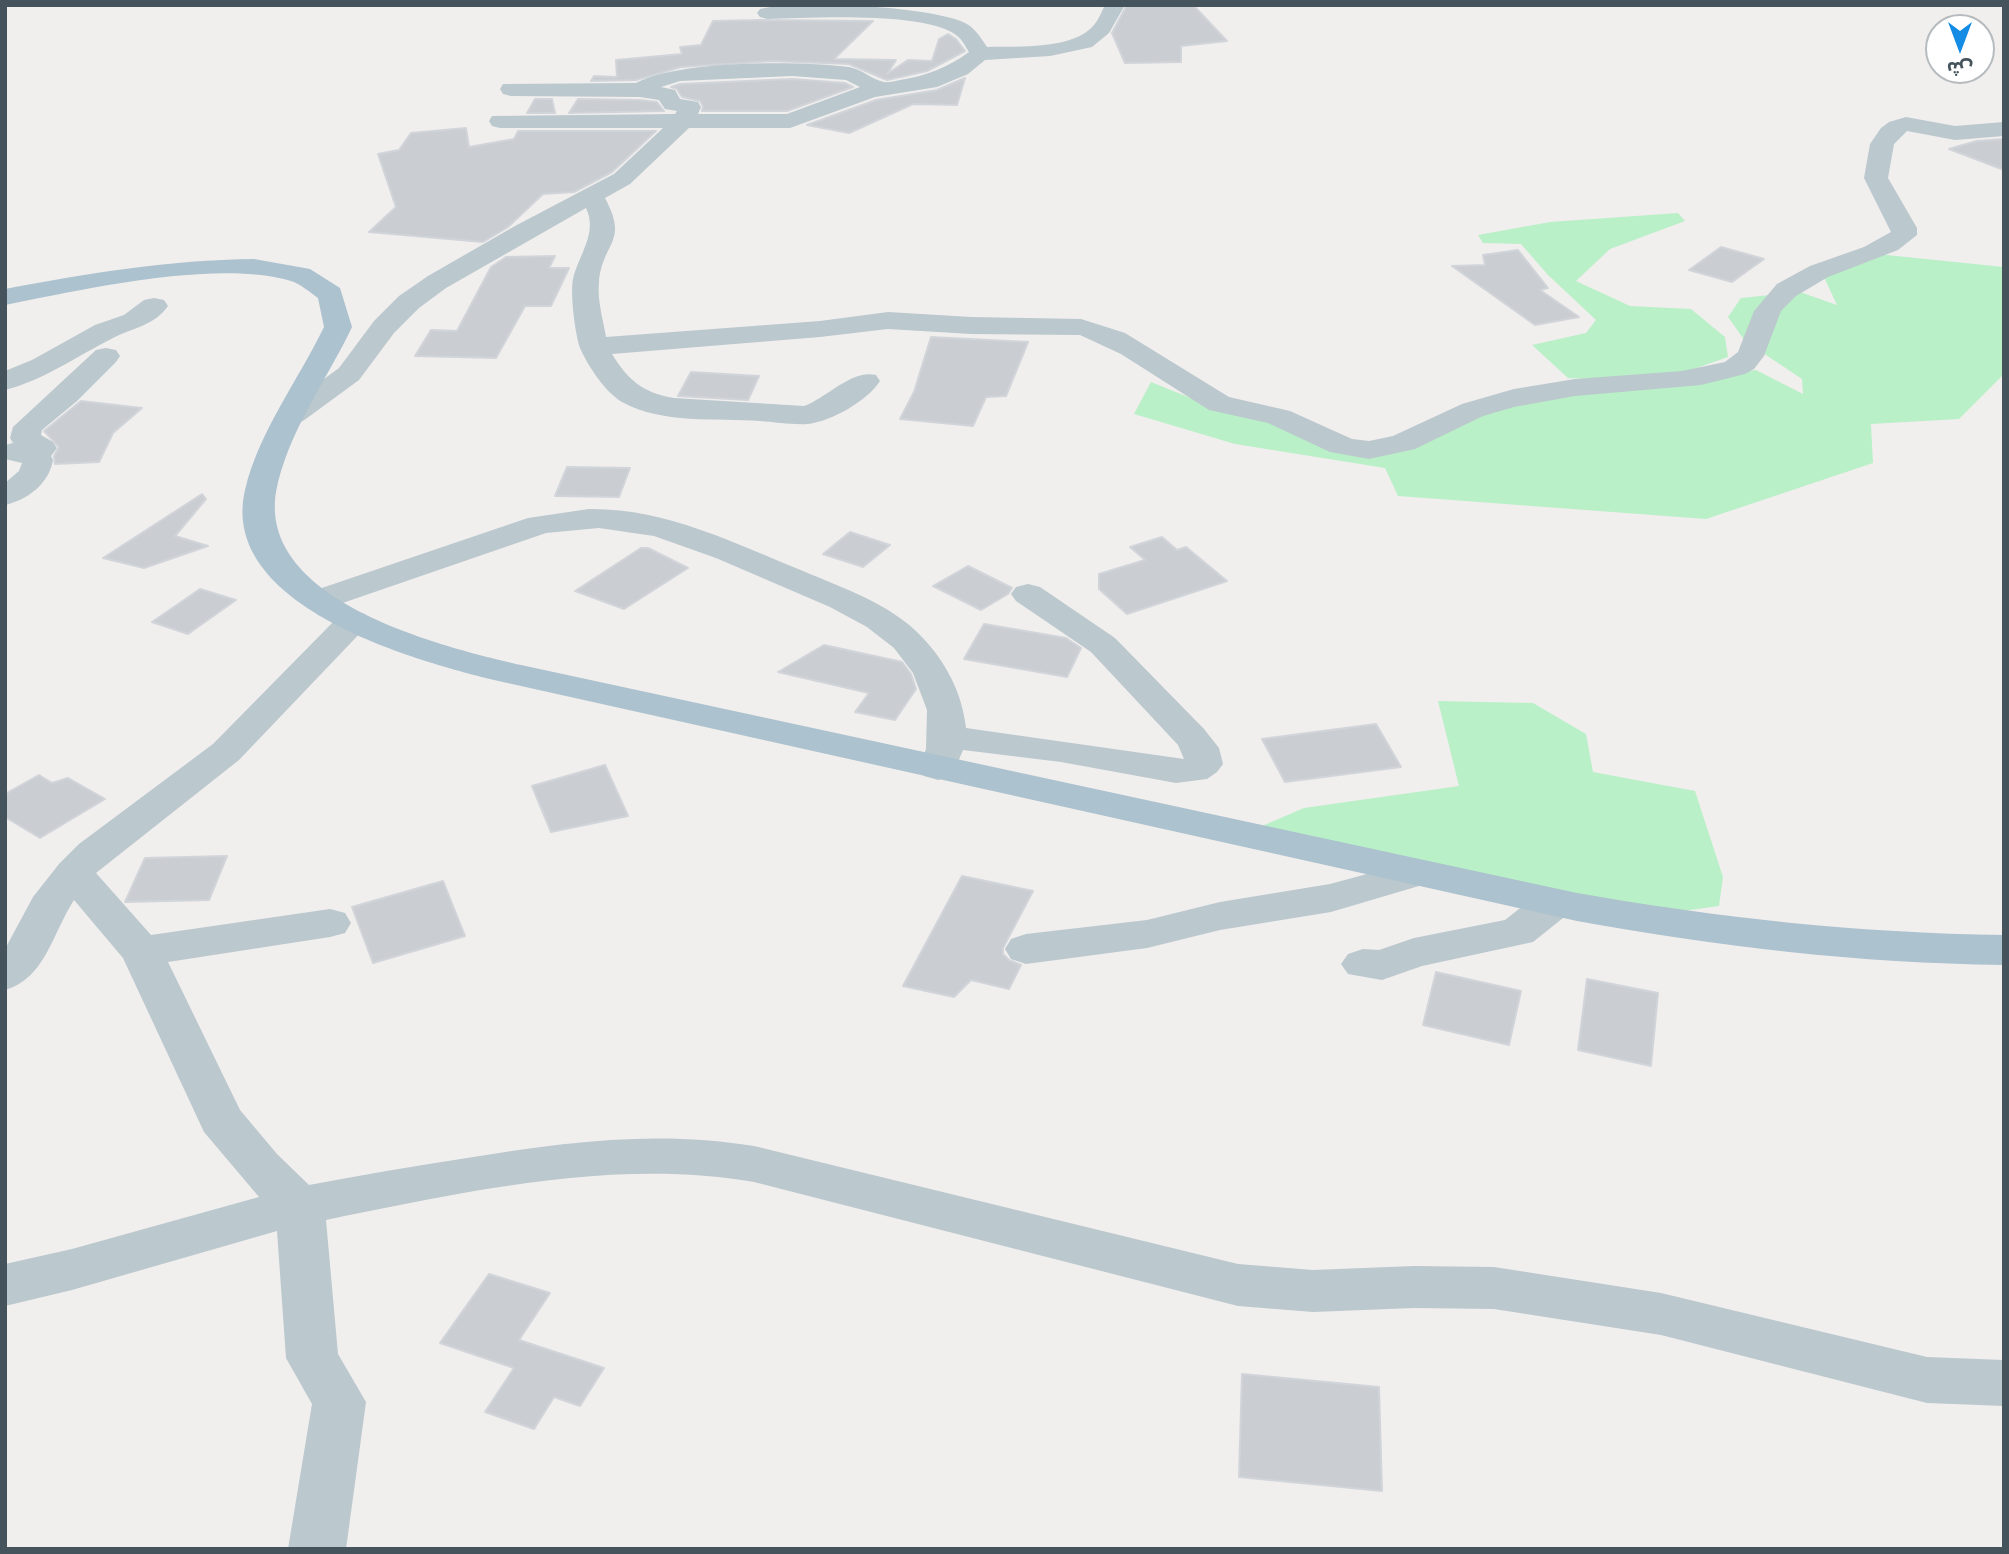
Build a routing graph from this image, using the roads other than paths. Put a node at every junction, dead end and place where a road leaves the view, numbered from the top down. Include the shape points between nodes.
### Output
1 (1115, 5) edge
2 (958, 7) dead end
3 (767, 13) dead end
4 (938, 20) junction
5 (981, 54) junction
6 (511, 89) dead end
7 (880, 89) junction
8 (640, 90) junction
9 (684, 120) junction
10 (500, 121) dead end
11 (2004, 129) edge
12 (592, 197) junction
13 (5, 297) edge
14 (154, 306) dead end
15 (594, 347) junction
16 (106, 355) dead end
17 (5, 381) edge
18 (866, 381) dead end
19 (293, 415) junction
20 (19, 453) edge
21 (5, 496) edge
22 (1028, 594) dead end
23 (319, 600) junction
24 (354, 621) junction
25 (943, 753) junction
26 (73, 873) junction
27 (1415, 874) junction
28 (1553, 904) junction
29 (330, 923) dead end
30 (1026, 949) dead end
31 (2004, 950) edge
32 (141, 951) junction
33 (1363, 964) dead end
34 (5, 975) edge
35 (300, 1207) junction
36 (5, 1285) edge
37 (2004, 1383) edge
38 (317, 1549) edge

1 - 5 street via 1102,29 1085,43
2 - 4 street
3 - 4 street
4 - 5 street via 961,29
5 - 7 street via 929,82
6 - 8 street
7 - 8 street via 867,80 837,72 764,70 680,75
7 - 9 street via 790,121
8 - 9 street via 663,94 673,104 689,105
9 - 10 street
9 - 12 street via 622,179
11 - 15 street via 1954,134 1909,124 1895,129 1885,138 1877,185 1904,235 1791,287 1772,304 1755,350 1739,366 1485,405 1382,450 1350,448 1274,415 1216,403 1147,358 1079,327 894,320
12 - 15 street via 604,220 586,280
12 - 19 street via 524,230 409,302 349,374
13 - 19 main road via 212,266 274,269 311,281 336,300 339,320
14 - 17 street via 134,321 104,331
15 - 18 street via 621,390 653,404 674,407 807,415 822,411
16 - 20 street via 28,427 25,438 42,448
19 - 23 main road via 263,480 259,519 264,541 278,561
20 - 21 street via 38,460 35,474
22 - 25 street via 1086,632 1117,659 1191,737 1200,748 1203,764 1193,771 1175,771 1061,751
23 - 24 main road
23 - 25 street via 539,525 598,519 653,526 732,553 891,628 939,686 945,705
24 - 25 main road via 400,642 459,660
24 - 26 street via 226,752
25 - 27 main road
26 - 32 street
26 - 34 street via 54,897 22,958
27 - 28 main road
27 - 30 street via 1331,898 1220,916 1147,934
28 - 31 main road via 1671,925 1904,949
28 - 33 street via 1518,932 1414,953 1382,965
29 - 32 street
32 - 35 street via 221,1120
35 - 36 street
35 - 37 street via 524,1167 619,1155 691,1154 754,1164 1238,1285 1313,1291 1494,1288 1661,1314 1927,1380
35 - 38 street via 312,1358 339,1402

